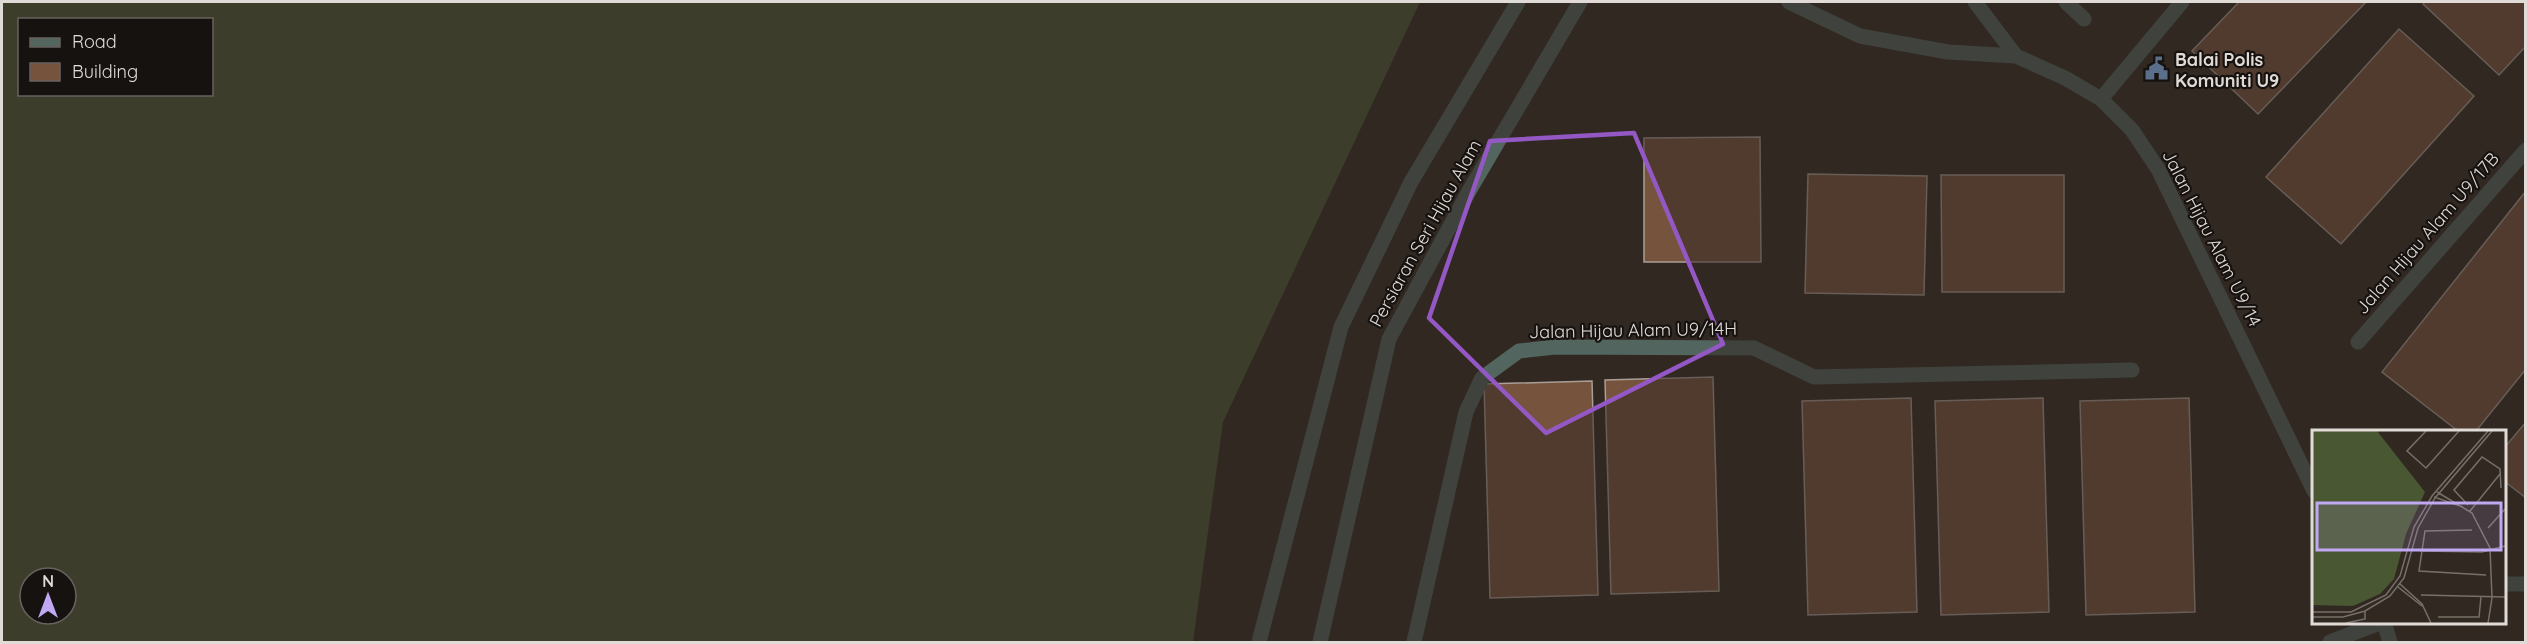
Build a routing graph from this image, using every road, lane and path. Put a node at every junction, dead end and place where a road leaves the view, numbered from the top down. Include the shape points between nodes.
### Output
1 (1518, 2) edge
2 (1580, 2) edge
3 (1789, 2) edge
4 (1975, 2) edge
5 (2066, 2) edge
6 (2182, 2) edge
7 (2084, 19) dead end
8 (2016, 56) junction
9 (2101, 99) junction
10 (2526, 150) edge
11 (2358, 342) dead end
12 (2133, 370) dead end
13 (2312, 487) edge
14 (2506, 584) edge
15 (2526, 584) edge
16 (2378, 623) edge
17 (2384, 623) edge
18 (1259, 642) edge
19 (1320, 642) edge
20 (1414, 642) edge
21 (2330, 642) edge
22 (2390, 642) edge

1 - 18 street, Persiaran Seri Hijau Alam via 1411,182 1341,327
2 - 19 street, Persiaran Seri Hijau Alam via 1469,191 1389,339
3 - 8 street via 1860,36 1948,52
4 - 8 street
5 - 7 street
6 - 9 street
8 - 9 street, Jalan Hijau Alam U9/14
9 - 13 street, Jalan Hijau Alam U9/14 via 2133,130 2158,170
10 - 11 street, Jalan Hijau Alam U9/17B
12 - 20 street, Jalan Hijau Alam U9/14H via 1814,377 1754,348 1555,347 1519,351 1482,378 1466,412
14 - 15 street
16 - 21 street
17 - 22 street

